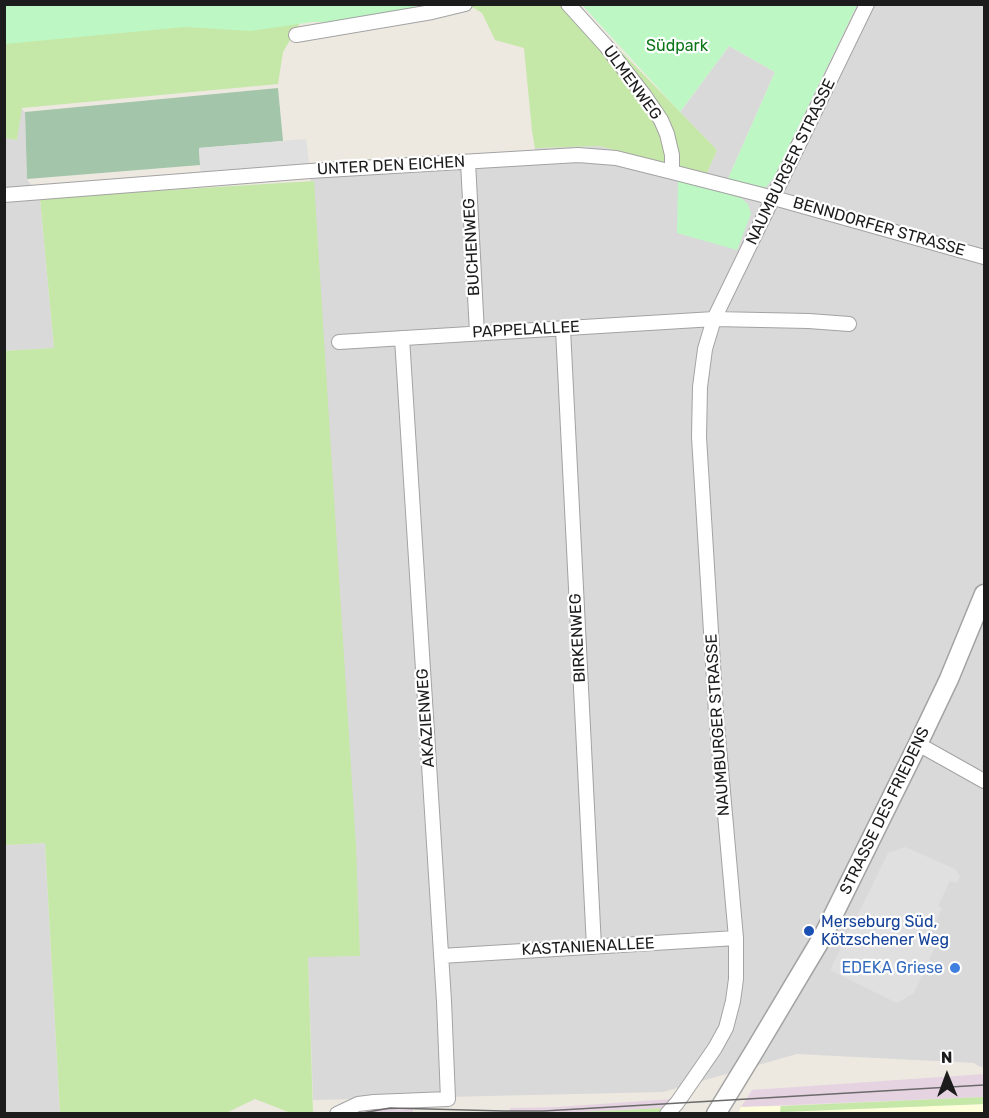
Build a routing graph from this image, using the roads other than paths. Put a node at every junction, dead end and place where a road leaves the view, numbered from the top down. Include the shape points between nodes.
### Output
1 (465, 4) edge
2 (568, 4) edge
3 (867, 4) edge
4 (296, 35) dead end
5 (468, 162) junction
6 (672, 172) junction
7 (4, 195) edge
8 (774, 198) junction
9 (984, 257) edge
10 (714, 319) junction
11 (849, 324) dead end
12 (563, 329) junction
13 (477, 333) junction
14 (402, 338) junction
15 (339, 342) dead end
16 (984, 594) edge
17 (918, 744) junction
18 (984, 781) edge
19 (736, 938) junction
20 (594, 948) junction
21 (441, 956) junction
22 (337, 1113) edge
23 (667, 1113) edge
24 (716, 1113) edge

1 - 4 street
2 - 6 street, ULMENWEG via 606,46 661,120 672,155
3 - 8 street, NAUMBURGER STRASSE
5 - 6 street, UNTER DEN EICHEN via 578,155 616,158
5 - 7 street, UNTER DEN EICHEN
5 - 13 street, BUCHENWEG
6 - 8 street, UNTER DEN EICHEN
8 - 9 street, BENNDORFER STRASSE
8 - 10 street, NAUMBURGER STRASSE
10 - 11 street
10 - 12 street, PAPPELALLEE
10 - 19 street, NAUMBURGER STRASSE via 705,349 699,437 716,713
12 - 13 street, PAPPELALLEE
12 - 20 street, BIRKENWEG
13 - 14 street, PAPPELALLEE
14 - 15 street, PAPPELALLEE
14 - 21 street, AKAZIENWEG
16 - 17 street, STRASSE DES FRIEDENS
17 - 18 street
17 - 24 street, STRASSE DES FRIEDENS via 823,936
19 - 20 street, KASTANIENALLEE
19 - 23 street, NAUMBURGER STRASSE via 736,979 726,1028
20 - 21 street, KASTANIENALLEE
21 - 22 street, AKAZIENWEG via 448,1100 358,1104

